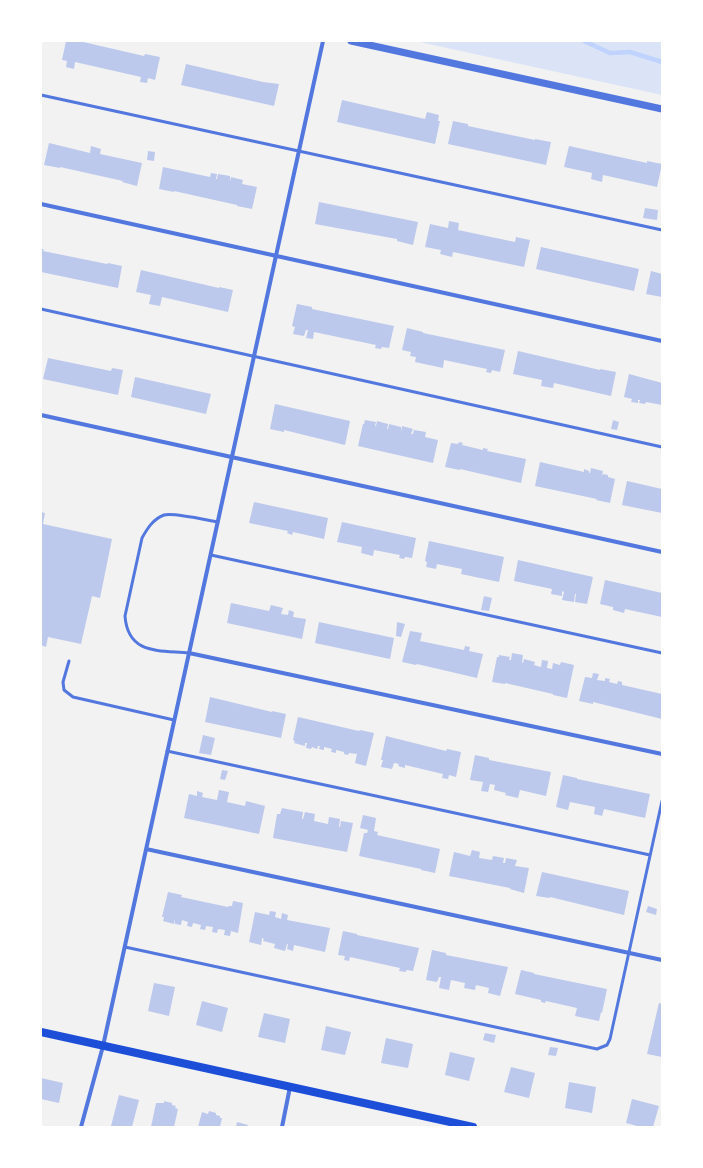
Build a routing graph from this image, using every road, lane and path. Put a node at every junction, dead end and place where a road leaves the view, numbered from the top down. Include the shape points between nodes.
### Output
1 (323, 41) edge
2 (351, 41) edge
3 (41, 95) edge
4 (662, 109) edge
5 (299, 151) junction
6 (41, 204) edge
7 (662, 230) edge
8 (276, 256) junction
9 (41, 310) edge
10 (662, 341) edge
11 (254, 356) junction
12 (41, 415) edge
13 (662, 447) edge
14 (232, 457) junction
15 (218, 522) junction
16 (662, 552) edge
17 (210, 555) junction
18 (189, 653) junction
19 (662, 653) edge
20 (69, 661) dead end
21 (174, 720) junction
22 (168, 751) junction
23 (662, 754) edge
24 (662, 801) edge
25 (146, 849) junction
26 (650, 855) junction
27 (125, 947) junction
28 (629, 953) junction
29 (662, 960) edge
30 (41, 1032) edge
31 (103, 1046) junction
32 (290, 1087) junction
33 (81, 1127) edge
34 (282, 1127) edge
35 (474, 1127) edge

1 - 5 street
2 - 4 street
3 - 5 lane
5 - 7 lane
5 - 8 street
6 - 8 street
8 - 10 street
8 - 11 street
9 - 11 lane
11 - 13 lane
11 - 14 street
12 - 14 street
14 - 15 street
14 - 16 street
15 - 17 street
15 - 18 lane via 164,515 155,520 142,538 125,616 126,627 137,644 146,649
17 - 18 street
17 - 19 lane
18 - 21 street
18 - 23 street
20 - 21 lane via 63,682 64,690 73,697
21 - 22 street
22 - 25 street
22 - 26 lane
24 - 26 lane
25 - 27 street
25 - 28 street
26 - 28 lane
27 - 28 lane via 597,1049 607,1045 610,1039
27 - 31 street
28 - 29 street
30 - 31 main road
31 - 32 main road
31 - 33 street
32 - 34 street
32 - 35 main road

